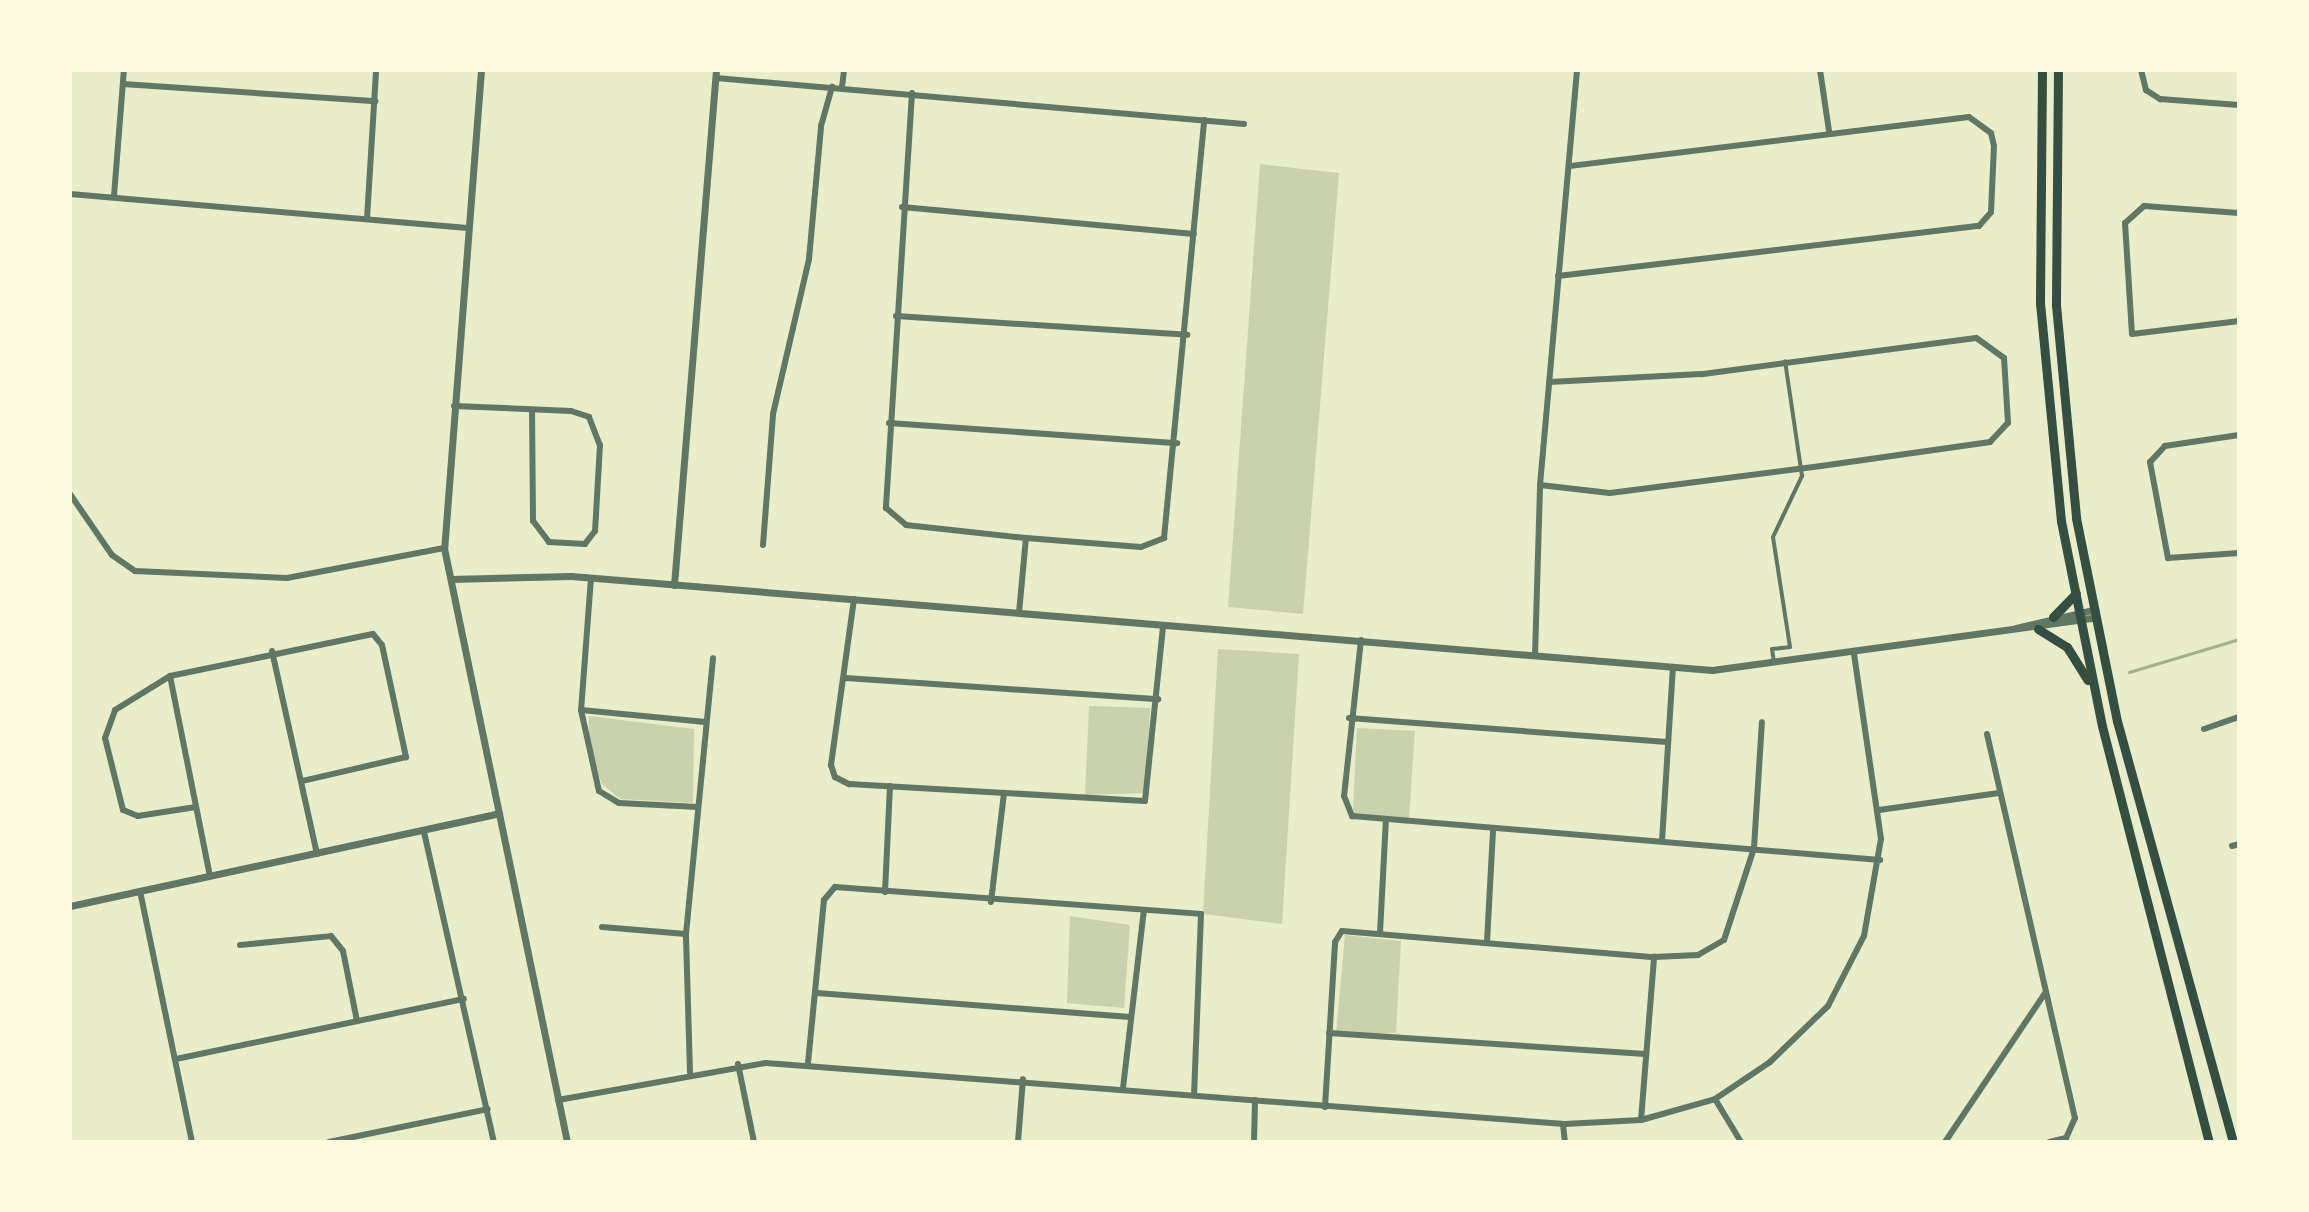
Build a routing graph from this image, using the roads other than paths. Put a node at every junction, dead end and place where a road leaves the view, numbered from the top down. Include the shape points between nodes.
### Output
1 (124, 70) edge
2 (376, 70) edge
3 (481, 70) edge
4 (844, 70) edge
5 (1577, 70) edge
6 (1820, 70) edge
7 (2042, 70) edge
8 (2058, 70) edge
9 (2141, 70) edge
10 (716, 74) edge
11 (123, 84) junction
12 (832, 87) junction
13 (842, 87) junction
14 (912, 93) junction
15 (375, 101) junction
16 (2239, 105) edge
17 (1204, 120) junction
18 (1244, 124) dead end
19 (1829, 131) junction
20 (1569, 166) junction
21 (70, 194) edge
22 (114, 196) junction
23 (902, 207) junction
24 (2239, 213) edge
25 (367, 219) junction
26 (468, 228) junction
27 (1194, 234) junction
28 (1558, 276) junction
29 (896, 316) junction
30 (2239, 321) edge
31 (1187, 335) junction
32 (1785, 360) junction
33 (1549, 382) junction
34 (454, 406) junction
35 (532, 410) junction
36 (889, 423) junction
37 (2239, 435) edge
38 (1177, 443) junction
39 (1802, 469) junction
40 (1540, 485) junction
41 (70, 494) edge
42 (1026, 538) junction
43 (763, 545) dead end
44 (444, 548) junction
45 (2239, 553) edge
46 (591, 578) junction
47 (451, 579) junction
48 (674, 585) junction
49 (2076, 593) junction
50 (854, 599) junction
51 (1019, 613) junction
52 (2093, 614) junction
53 (2080, 616) junction
54 (2053, 617) junction
55 (1163, 626) junction
56 (2016, 628) junction
57 (2038, 629) junction
58 (1361, 640) junction
59 (272, 651) junction
60 (1854, 654) junction
61 (1535, 656) junction
62 (713, 658) dead end
63 (1775, 665) junction
64 (1673, 668) junction
65 (170, 676) junction
66 (846, 678) junction
67 (2095, 694) junction
68 (1158, 699) junction
69 (581, 710) junction
70 (2239, 717) edge
71 (1349, 718) junction
72 (705, 722) junction
73 (1762, 722) dead end
74 (2204, 729) dead end
75 (1987, 734) dead end
76 (1667, 742) junction
77 (302, 781) junction
78 (890, 786) junction
79 (1004, 793) junction
80 (1999, 793) junction
81 (196, 807) junction
82 (698, 807) junction
83 (1879, 810) junction
84 (499, 813) junction
85 (1386, 820) junction
86 (424, 832) junction
87 (1493, 832) junction
88 (1662, 841) junction
89 (1754, 848) junction
90 (317, 856) junction
91 (1880, 860) junction
92 (210, 876) junction
93 (140, 891) junction
94 (885, 892) junction
95 (991, 902) junction
96 (70, 906) edge
97 (1144, 910) junction
98 (602, 927) dead end
99 (1380, 933) junction
100 (686, 934) junction
101 (1487, 942) junction
102 (240, 945) dead end
103 (1654, 957) junction
104 (817, 993) junction
105 (2045, 993) junction
106 (464, 999) junction
107 (1130, 1017) junction
108 (357, 1021) junction
109 (1329, 1033) junction
110 (1645, 1054) junction
111 (176, 1059) junction
112 (808, 1063) junction
113 (738, 1064) junction
114 (690, 1072) junction
115 (1023, 1079) junction
116 (1123, 1088) junction
117 (1194, 1094) junction
118 (1715, 1099) junction
119 (558, 1100) junction
120 (1255, 1100) junction
121 (1325, 1107) junction
122 (488, 1109) junction
123 (1641, 1120) junction
124 (1563, 1124) junction
125 (192, 1142) edge
126 (329, 1142) edge
127 (494, 1142) edge
128 (567, 1142) edge
129 (754, 1142) edge
130 (1018, 1142) edge
131 (1254, 1142) edge
132 (1565, 1142) edge
133 (1741, 1142) edge
134 (1945, 1142) edge
135 (2049, 1142) edge
136 (2209, 1142) edge
137 (2233, 1142) edge

1 - 11 street
2 - 15 street
3 - 26 street
4 - 13 street
5 - 20 street
6 - 19 street
7 - 49 main road via 2044,365
8 - 52 main road via 2056,305
9 - 16 street via 2146,90 2160,99
10 - 12 street
10 - 48 street
11 - 15 street
11 - 22 street
12 - 13 street
12 - 43 street via 821,126 809,259 774,405
13 - 14 street
14 - 17 street
14 - 23 street
15 - 25 street
17 - 18 street
17 - 27 street
19 - 20 street
19 - 28 street via 1969,117 1982,123 1994,146 1991,212 1979,226 1963,230
20 - 28 street
21 - 22 street
22 - 25 street
23 - 27 street
23 - 29 street
24 - 30 street via 2144,206 2125,223 2132,334
25 - 26 street
26 - 34 street
27 - 31 street
28 - 33 street
29 - 31 street
29 - 36 street
31 - 38 street
32 - 33 street via 1601,383
32 - 39 street
32 - 39 street via 1976,338 2004,358 2008,423 1990,442
33 - 40 street
34 - 35 street
34 - 44 street
35 - 35 street via 581,413 600,435 595,531 585,544 549,542 533,521
36 - 38 street
36 - 42 street via 891,518
37 - 45 street via 2165,446 2150,462 2168,558
38 - 42 street via 1168,527 1155,544
39 - 40 street via 1610,493
39 - 63 street via 1773,537 1790,647 1772,649
40 - 61 street
41 - 44 street via 112,555 135,571 287,578
42 - 51 street
44 - 47 street
46 - 47 street via 502,573
46 - 48 street
46 - 69 street
47 - 84 street
48 - 50 street
49 - 53 main road
49 - 54 main road
50 - 51 street
50 - 66 street
51 - 55 street
52 - 53 street
52 - 137 main road
53 - 54 street
53 - 57 street
53 - 67 main road
54 - 56 street
55 - 58 street
55 - 68 street
56 - 57 street
56 - 60 street
57 - 67 main road via 2067,647
58 - 61 street
58 - 71 street
59 - 65 street
59 - 77 street
59 - 77 street via 377,636 409,747 397,764
60 - 63 street
60 - 83 street
61 - 64 street
62 - 72 street
63 - 64 street
64 - 76 street
65 - 81 street
65 - 81 street via 115,710 105,738 123,810 138,816
66 - 68 street
66 - 78 street via 831,772 849,784
67 - 136 main road
68 - 79 street via 1151,796 1136,803
69 - 72 street
69 - 82 street via 586,754 606,799
70 - 74 street
71 - 76 street
71 - 85 street via 1347,808 1352,816
72 - 82 street
73 - 89 street
75 - 80 street
76 - 88 street
77 - 90 street
78 - 79 street
78 - 94 street
79 - 95 street
80 - 83 street
80 - 105 street
81 - 92 street
82 - 100 street
83 - 91 street
84 - 86 street
84 - 119 street
85 - 87 street
85 - 99 street
86 - 90 street
86 - 106 street
87 - 88 street
87 - 101 street
88 - 89 street
89 - 91 street
89 - 103 street via 1724,940 1698,955
90 - 92 street
91 - 118 street via 1864,936 1828,1006 1770,1062
92 - 93 street
93 - 96 street
93 - 111 street
94 - 95 street
94 - 104 street via 830,889
95 - 97 street
97 - 107 street
97 - 117 street via 1205,919
98 - 100 street
99 - 101 street
99 - 109 street via 1337,936
100 - 114 street
101 - 103 street
102 - 108 street via 331,936 343,951
103 - 110 street
104 - 107 street
104 - 112 street
105 - 134 street
105 - 135 street via 2072,1131
106 - 108 street
106 - 122 street
107 - 116 street
108 - 111 street
109 - 110 street
109 - 121 street
110 - 123 street
111 - 125 street
112 - 113 street
112 - 115 street
113 - 114 street
113 - 129 street
114 - 119 street
115 - 116 street
115 - 130 street
116 - 117 street
117 - 120 street
118 - 123 street
118 - 133 street
119 - 128 street
120 - 121 street
120 - 131 street
121 - 124 street
122 - 126 street
122 - 127 street
123 - 124 street
124 - 132 street

